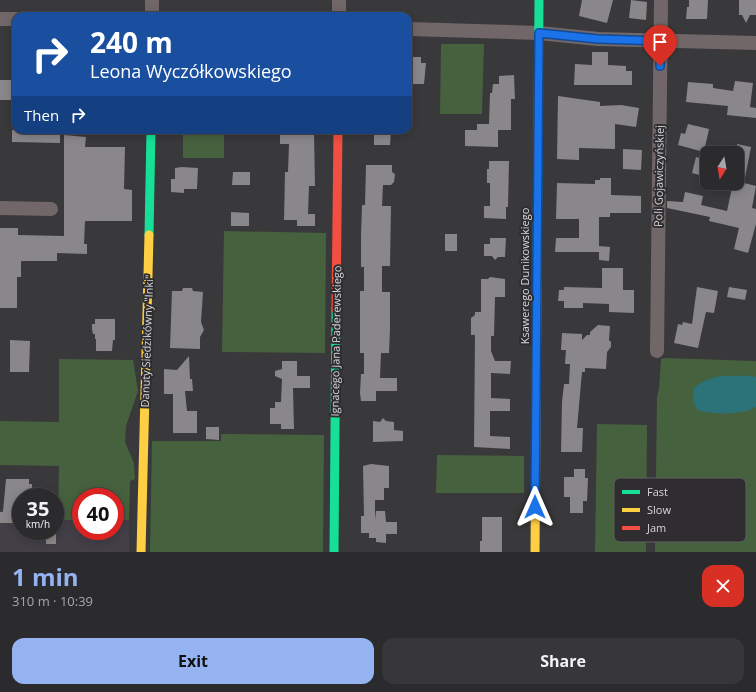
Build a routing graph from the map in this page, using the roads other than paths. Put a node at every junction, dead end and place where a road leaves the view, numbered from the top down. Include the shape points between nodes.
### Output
1 (152, 0) edge
2 (339, 0) edge
3 (539, 0) edge
4 (661, 0) edge
5 (152, 12) edge
6 (339, 12) edge
7 (0, 18) edge
8 (12, 19) edge
9 (412, 29) edge
10 (539, 33) junction
11 (661, 41) junction
12 (756, 43) edge
13 (151, 134) edge
14 (338, 134) edge
15 (0, 208) edge
16 (51, 209) dead end
17 (657, 351) dead end
18 (141, 552) edge
19 (334, 552) edge
20 (535, 552) edge

1 - 5 street
2 - 6 street
3 - 10 street, Ksawerego Dunikowskiego
4 - 11 street, Poli Gojawiczyńskiej
7 - 8 street
9 - 10 street
10 - 11 street via 598,39
10 - 20 street, Ksawerego Dunikowskiego
11 - 12 street
11 - 17 street, Poli Gojawiczyńskiej
13 - 18 street, Danuty Siedzikówny "Inki"
14 - 19 street, Ignacego Jana Paderewskiego
15 - 16 street

